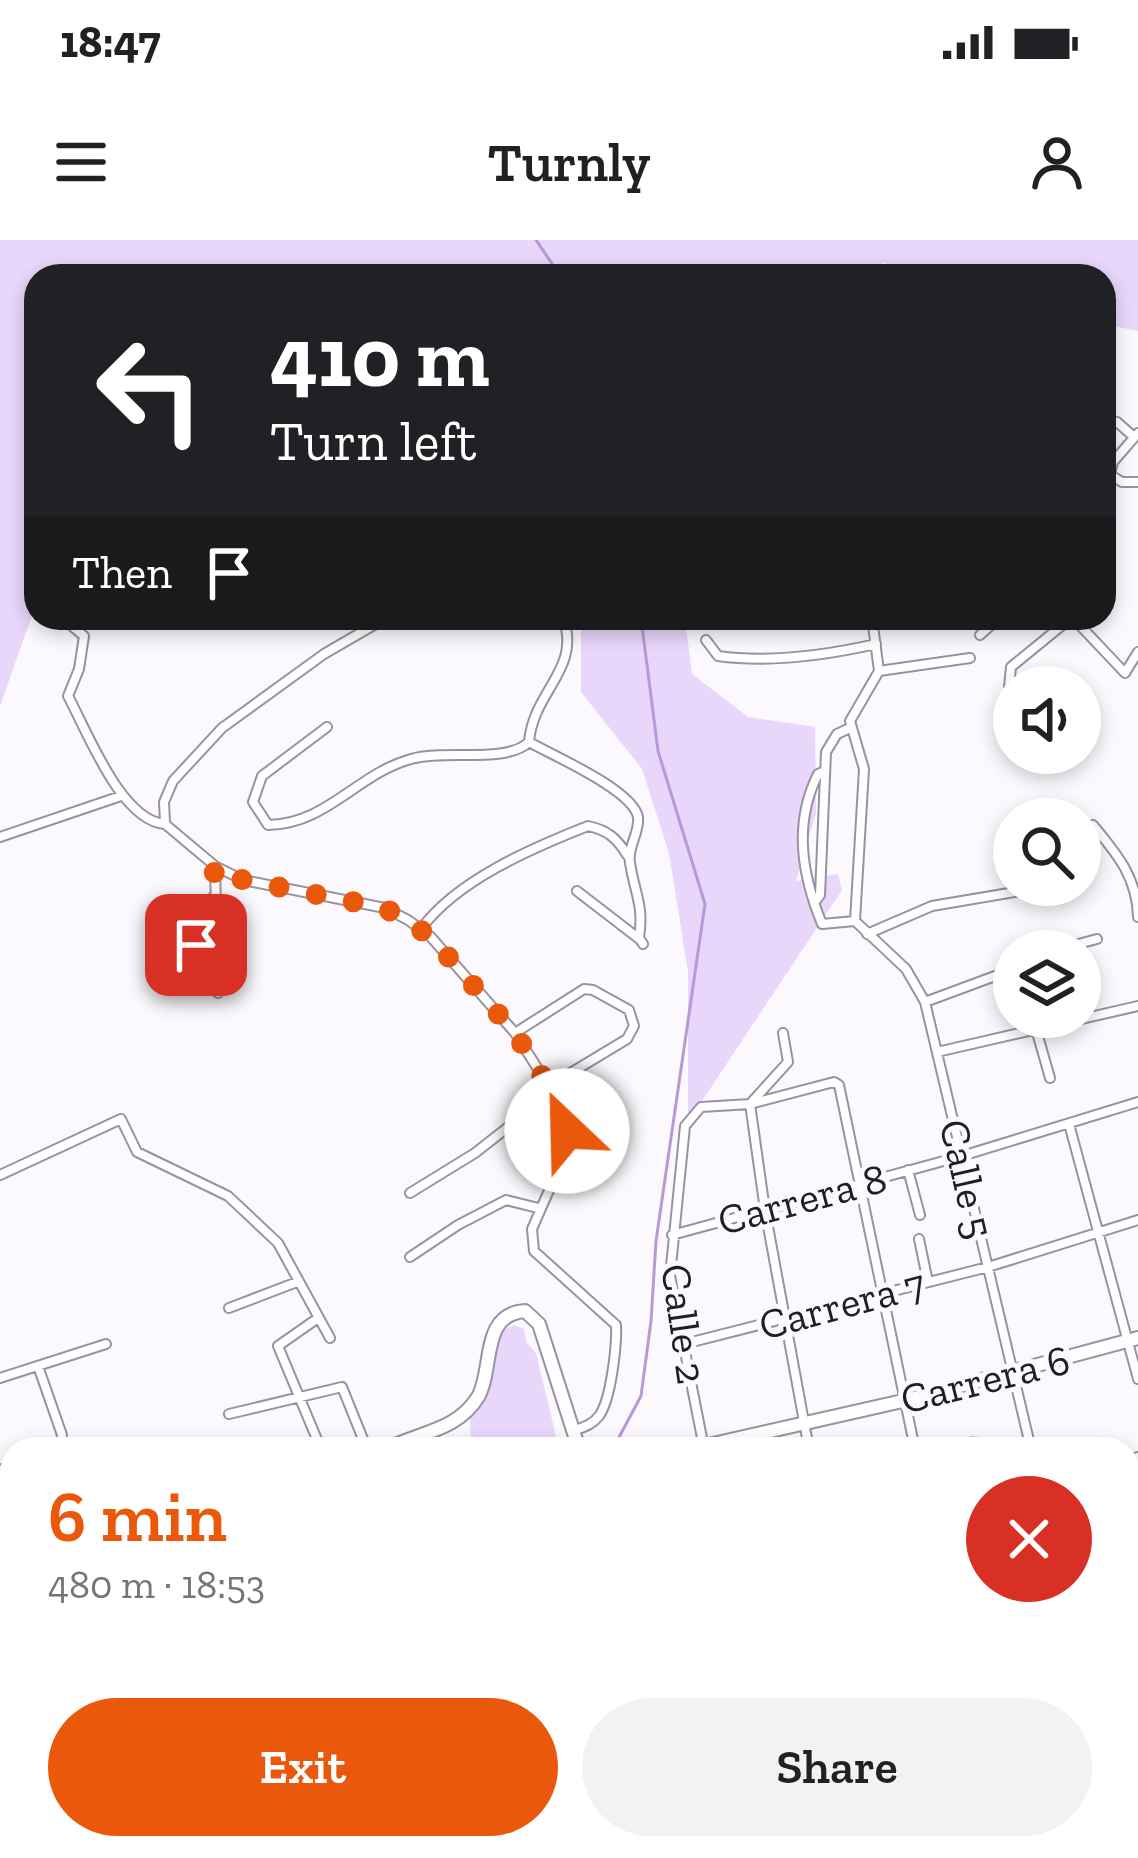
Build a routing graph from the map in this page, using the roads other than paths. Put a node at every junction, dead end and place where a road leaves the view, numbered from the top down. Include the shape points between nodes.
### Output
1 (1136, 435) edge
2 (1116, 458) edge
3 (77, 630) edge
4 (365, 630) edge
5 (567, 630) edge
6 (874, 630) edge
7 (986, 630) edge
8 (1057, 630) edge
9 (1084, 630) edge
10 (980, 635) dead end
11 (706, 640) dead end
12 (876, 644) junction
13 (1138, 652) edge
14 (970, 658) dead end
15 (1013, 666) edge
16 (879, 671) junction
17 (327, 728) dead end
18 (850, 728) junction
19 (529, 742) junction
20 (824, 771) junction
21 (121, 796) junction
22 (165, 824) junction
23 (1101, 836) edge
24 (0, 837) edge
25 (628, 856) junction
26 (214, 866) junction
27 (215, 890) junction
28 (577, 891) dead end
29 (993, 896) edge
30 (814, 903) junction
31 (1138, 916) edge
32 (856, 921) junction
33 (152, 928) dead end
34 (421, 929) junction
35 (865, 933) junction
36 (993, 977) edge
37 (218, 993) dead end
38 (925, 1002) junction
39 (1138, 1006) edge
40 (1101, 1013) edge
41 (515, 1033) junction
42 (783, 1033) dead end
43 (997, 1038) edge
44 (1039, 1038) edge
45 (937, 1052) junction
46 (1050, 1078) dead end
47 (551, 1089) junction
48 (1138, 1102) edge
49 (750, 1104) junction
50 (1069, 1124) junction
51 (962, 1156) junction
52 (908, 1171) junction
53 (0, 1175) edge
54 (861, 1184) junction
55 (410, 1193) dead end
56 (538, 1208) junction
57 (765, 1210) junction
58 (920, 1215) dead end
59 (1138, 1220) edge
60 (672, 1234) junction
61 (1100, 1234) junction
62 (919, 1239) dead end
63 (410, 1257) dead end
64 (988, 1267) junction
65 (297, 1282) junction
66 (928, 1282) junction
67 (880, 1295) junction
68 (230, 1308) dead end
69 (318, 1318) junction
70 (785, 1320) junction
71 (330, 1339) dead end
72 (1134, 1340) edge
73 (684, 1343) junction
74 (106, 1344) dead end
75 (38, 1366) junction
76 (1013, 1373) junction
77 (0, 1378) edge
78 (1138, 1379) edge
79 (301, 1398) junction
80 (907, 1400) junction
81 (229, 1414) dead end
82 (804, 1423) junction
83 (573, 1431) junction
84 (62, 1437) edge
85 (316, 1437) edge
86 (362, 1437) edge
87 (419, 1437) edge
88 (575, 1437) edge
89 (698, 1437) edge
90 (746, 1437) edge
91 (807, 1437) edge
92 (913, 1437) edge
93 (1027, 1437) edge

1 - 2 street
3 - 21 street via 84,636 68,696
4 - 22 street via 222,728 173,781
5 - 19 street via 568,657 538,702
6 - 12 street
7 - 10 street
8 - 15 street
9 - 13 street via 1125,673
11 - 12 street via 718,656 735,658
12 - 16 street
14 - 16 street
16 - 18 street
17 - 19 street via 262,776 253,802 268,825 317,815 406,760 511,752
18 - 20 street via 830,742
18 - 32 street via 864,769
19 - 25 street via 634,807 639,821
20 - 30 street
20 - 30 street via 809,794 803,830
21 - 22 street
21 - 24 street
22 - 26 street
23 - 31 street via 1131,876
25 - 28 street via 643,911 641,941
25 - 34 street via 619,841 588,826 468,884
26 - 27 street
26 - 34 street via 243,880 385,908
27 - 33 street via 189,952 166,948
27 - 37 street
29 - 35 street via 932,906
30 - 32 street via 824,925
32 - 35 street, Calle 5
34 - 41 street
35 - 38 street, Calle 5 via 906,969
36 - 38 street
38 - 45 street, Calle 5
39 - 40 street
41 - 47 street
41 - 47 street via 584,989 632,1016 627,1039
42 - 49 street via 788,1062
43 - 45 street
44 - 46 street
45 - 51 street, Calle 5
47 - 55 street via 475,1153
47 - 56 street via 566,1118 566,1146
48 - 50 street, Carrera 8
49 - 54 street via 839,1085
49 - 57 street
49 - 60 street, Calle 2 via 701,1107 685,1126
50 - 51 street, Carrera 8
50 - 61 street
51 - 52 street, Carrera 8
51 - 64 street, Calle 5
52 - 54 street, Carrera 8
52 - 58 street
53 - 65 street via 121,1118 137,1152 228,1196 278,1243
54 - 57 street, Carrera 8
54 - 67 street
56 - 63 street via 506,1200
56 - 83 street via 534,1251 616,1325 603,1412
57 - 60 street, Carrera 8
57 - 70 street
59 - 61 street, Carrera 7
60 - 73 street, Calle 2 via 670,1276
61 - 64 street, Carrera 7
61 - 72 street
62 - 66 street
64 - 66 street, Carrera 7
64 - 76 street, Calle 5
65 - 68 street
65 - 69 street
66 - 67 street, Carrera 7
67 - 70 street, Carrera 7
67 - 80 street
69 - 71 street
69 - 79 street via 278,1346
70 - 73 street, Carrera 7
70 - 82 street
72 - 76 main road, Carrera 6
72 - 78 street
73 - 89 street, Calle 2
74 - 75 street
75 - 77 street
75 - 84 street
76 - 80 main road, Carrera 6
76 - 93 street, Calle 5
79 - 81 street
79 - 85 street
79 - 86 street via 342,1388
80 - 82 main road, Carrera 6
80 - 92 street
82 - 90 main road, Carrera 6
82 - 91 street
83 - 87 main road via 539,1324 525,1311 495,1329 475,1402
83 - 88 main road

